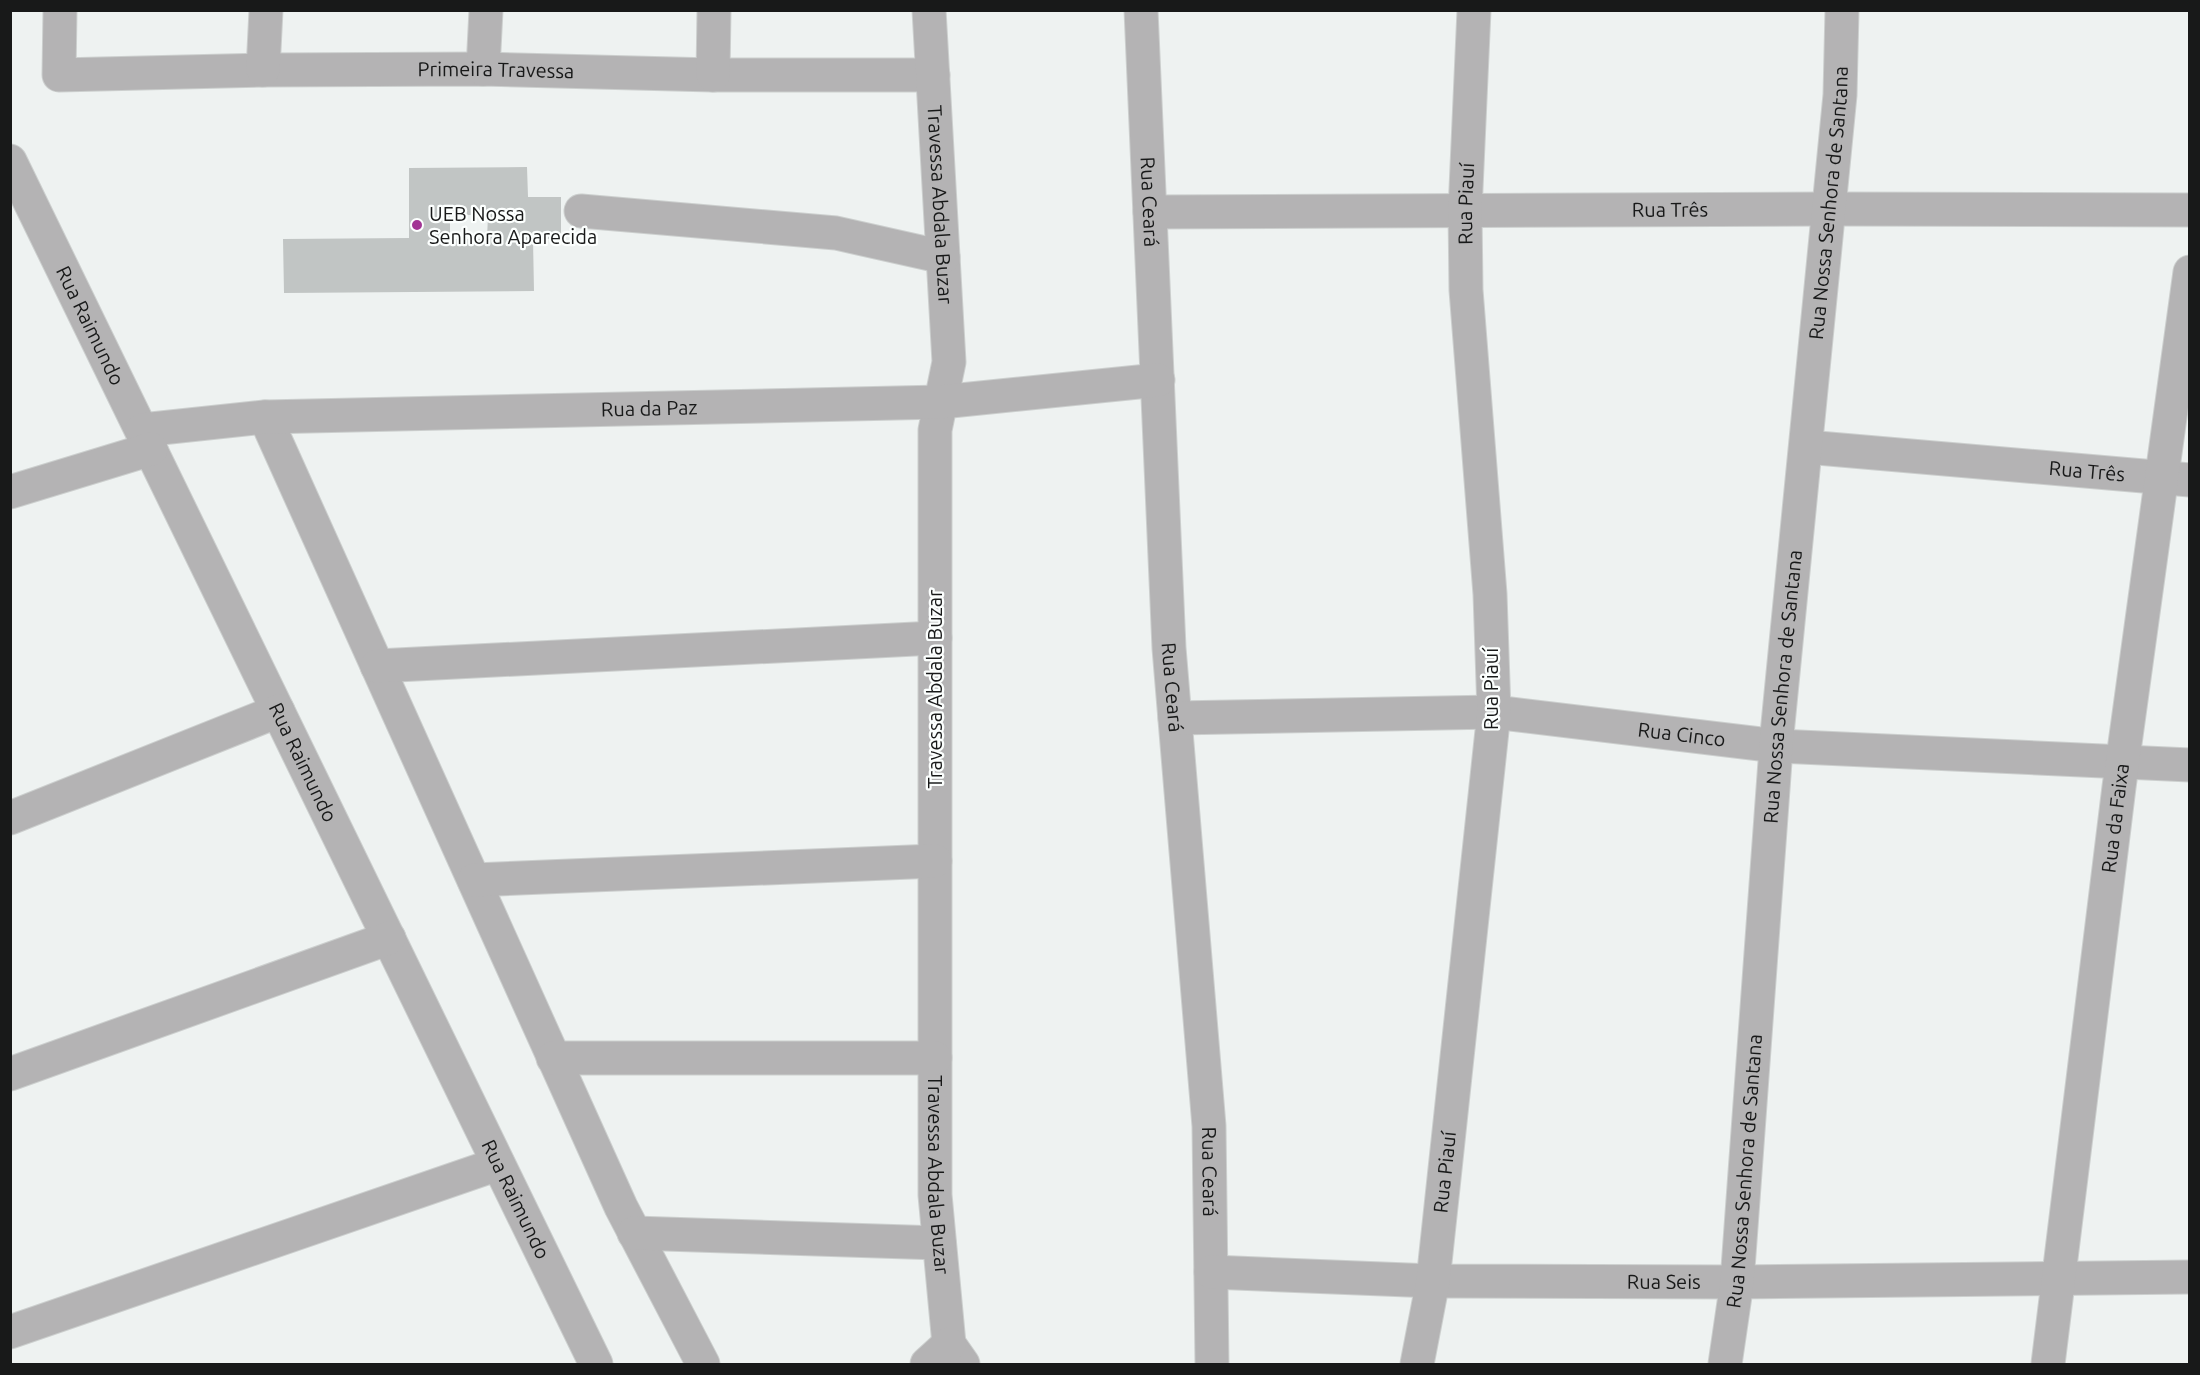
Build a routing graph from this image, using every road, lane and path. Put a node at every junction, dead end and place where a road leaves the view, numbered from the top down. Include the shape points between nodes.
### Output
1 (60, 10) edge
2 (266, 10) edge
3 (486, 10) edge
4 (714, 10) edge
5 (929, 10) edge
6 (1142, 10) edge
7 (1474, 10) edge
8 (1842, 10) edge
9 (483, 69) junction
10 (263, 70) junction
11 (713, 75) junction
12 (933, 75) junction
13 (10, 161) edge
14 (21, 204) edge
15 (1829, 209) junction
16 (2190, 210) edge
17 (1465, 211) junction
18 (581, 212) dead end
19 (1150, 212) junction
20 (944, 257) junction
21 (2190, 272) edge
22 (1158, 380) junction
23 (941, 402) junction
24 (265, 417) junction
25 (147, 439) junction
26 (1806, 447) junction
27 (2176, 478) edge
28 (10, 492) edge
29 (935, 638) junction
30 (377, 666) junction
31 (278, 711) junction
32 (1494, 712) junction
33 (1175, 718) junction
34 (1777, 746) junction
35 (2122, 763) junction
36 (2190, 765) edge
37 (10, 818) edge
38 (935, 861) junction
39 (474, 880) junction
40 (389, 938) junction
41 (554, 1058) junction
42 (935, 1058) junction
43 (10, 1074) edge
44 (498, 1164) junction
45 (634, 1233) junction
46 (939, 1243) junction
47 (1211, 1272) junction
48 (2190, 1277) edge
49 (2059, 1278) junction
50 (1433, 1281) junction
51 (1737, 1281) junction
52 (10, 1332) edge
53 (946, 1358) edge
54 (596, 1365) edge
55 (703, 1365) edge
56 (1212, 1365) edge
57 (1417, 1365) edge
58 (1725, 1365) edge
59 (2048, 1365) edge

1 - 10 street, Primeira Travessa via 59,75
2 - 10 street
3 - 9 street
4 - 11 street
5 - 12 street, Travessa Abdala Buzar
6 - 19 street, Rua Ceará
7 - 17 street, Rua Piauí
8 - 15 street, Rua Nossa Senhora de Santana via 1840,95
9 - 10 street, Primeira Travessa
9 - 11 street, Primeira Travessa
11 - 12 street, Primeira Travessa
12 - 20 street, Travessa Abdala Buzar
13 - 14 street, Rua Raimundo
14 - 25 street, Rua Raimundo
15 - 16 street, Rua Três
15 - 17 street, Rua Três
15 - 26 street, Rua Nossa Senhora de Santana
17 - 19 street, Rua Três
17 - 32 street, Rua Piauí via 1466,290 1490,594
18 - 20 street via 836,232
19 - 22 street, Rua Ceará
20 - 23 street, Travessa Abdala Buzar via 949,362
21 - 27 street, Rua da Faixa
22 - 23 street, Rua da Paz
22 - 33 street, Rua Ceará
23 - 24 street, Rua da Paz
23 - 29 street, Travessa Abdala Buzar via 935,430
24 - 25 street, Rua da Paz
24 - 30 street
25 - 28 street, Rua da Paz
25 - 31 street, Rua Raimundo
26 - 27 street, Rua Três
26 - 34 street, Rua Nossa Senhora de Santana
27 - 35 street, Rua da Faixa
29 - 30 street
29 - 38 street, Travessa Abdala Buzar
30 - 39 street
31 - 37 street
31 - 40 street, Rua Raimundo
32 - 33 street, Rua Cinco
32 - 34 street, Rua Cinco
32 - 50 street, Rua Piauí
33 - 47 street, Rua Ceará via 1209,1126
34 - 35 street, Rua Cinco
34 - 51 street, Rua Nossa Senhora de Santana
35 - 36 street, Rua Cinco
35 - 49 street, Rua da Faixa
38 - 39 street
38 - 42 street, Travessa Abdala Buzar
39 - 41 street
40 - 43 street
40 - 44 street, Rua Raimundo
41 - 42 street
41 - 45 street
42 - 46 street, Travessa Abdala Buzar
44 - 52 street
44 - 54 street, Rua Raimundo
45 - 46 street
45 - 55 street
46 - 53 street, Travessa Abdala Buzar
47 - 50 street, Rua Seis
47 - 56 street, Rua Ceará
48 - 49 street, Rua Seis
49 - 51 street, Rua Seis
49 - 59 street, Rua da Faixa
50 - 51 street, Rua Seis
50 - 57 street, Rua Piauí
51 - 58 street, Rua Nossa Senhora de Santana

